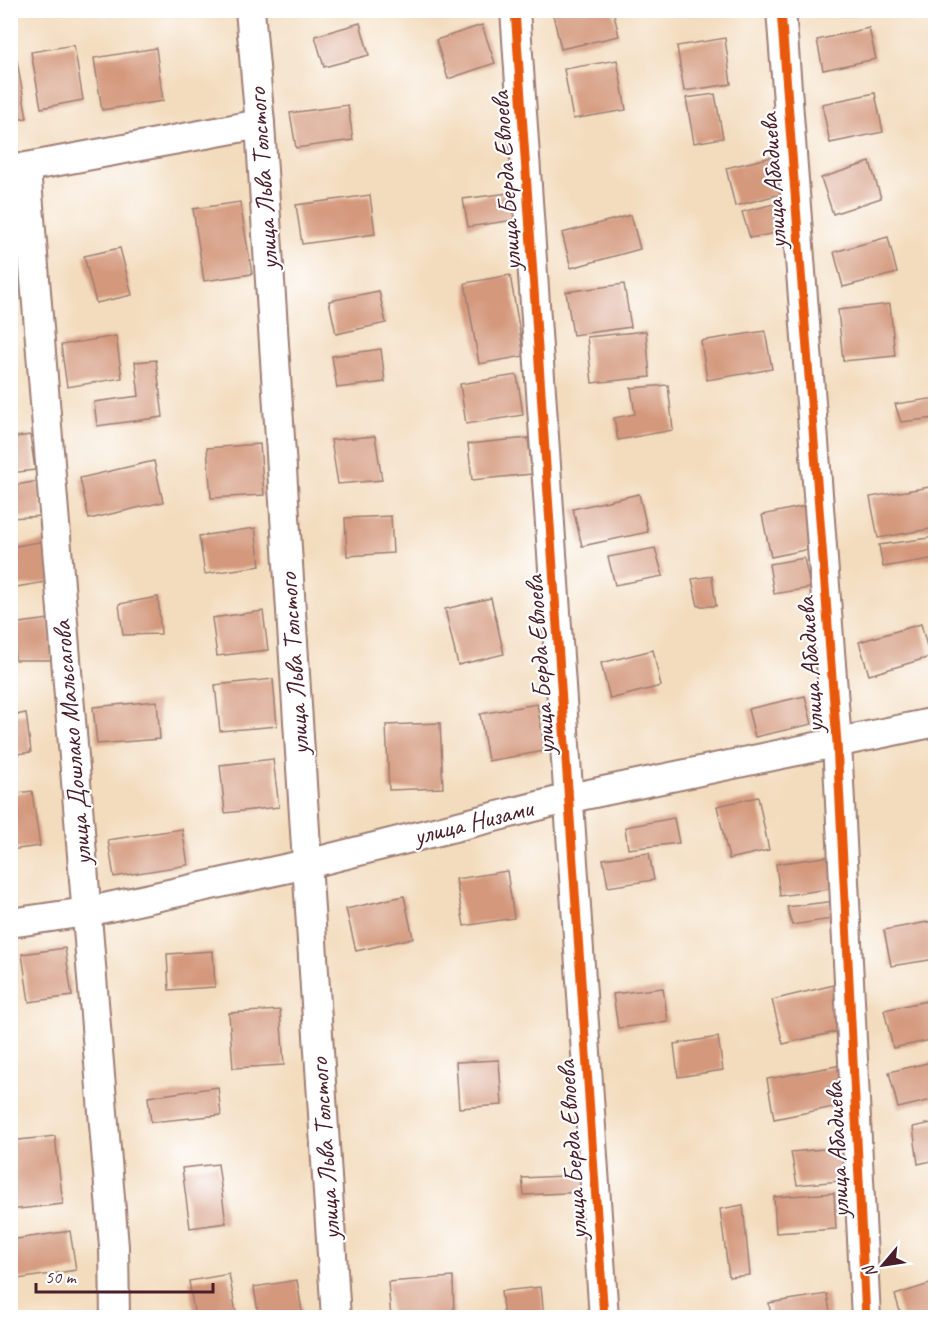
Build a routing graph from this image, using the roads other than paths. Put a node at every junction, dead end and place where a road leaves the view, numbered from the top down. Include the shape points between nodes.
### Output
1 (250, 10) edge
2 (515, 10) edge
3 (781, 10) edge
4 (260, 124) junction
5 (18, 170) edge
6 (936, 722) edge
7 (837, 743) junction
8 (570, 798) junction
9 (307, 864) junction
10 (86, 912) junction
11 (10, 923) edge
12 (115, 1317) edge
13 (336, 1317) edge
14 (604, 1317) edge
15 (866, 1317) edge

1 - 4 street, улица Льва Толстого
2 - 8 street, улица Берда Евлоева
3 - 7 street, улица Абадиева
4 - 5 street
4 - 9 street, улица Льва Толстого
5 - 10 street, улица Дошлако Мальсагова
6 - 7 street, улица Низами
7 - 8 street, улица Низами
7 - 15 street, улица Абадиева
8 - 9 street, улица Низами
8 - 14 street, улица Берда Евлоева
9 - 10 street, улица Низами
9 - 13 street, улица Льва Толстого
10 - 11 street, улица Низами
10 - 12 street, улица Дошлако Мальсагова via 114,1247

